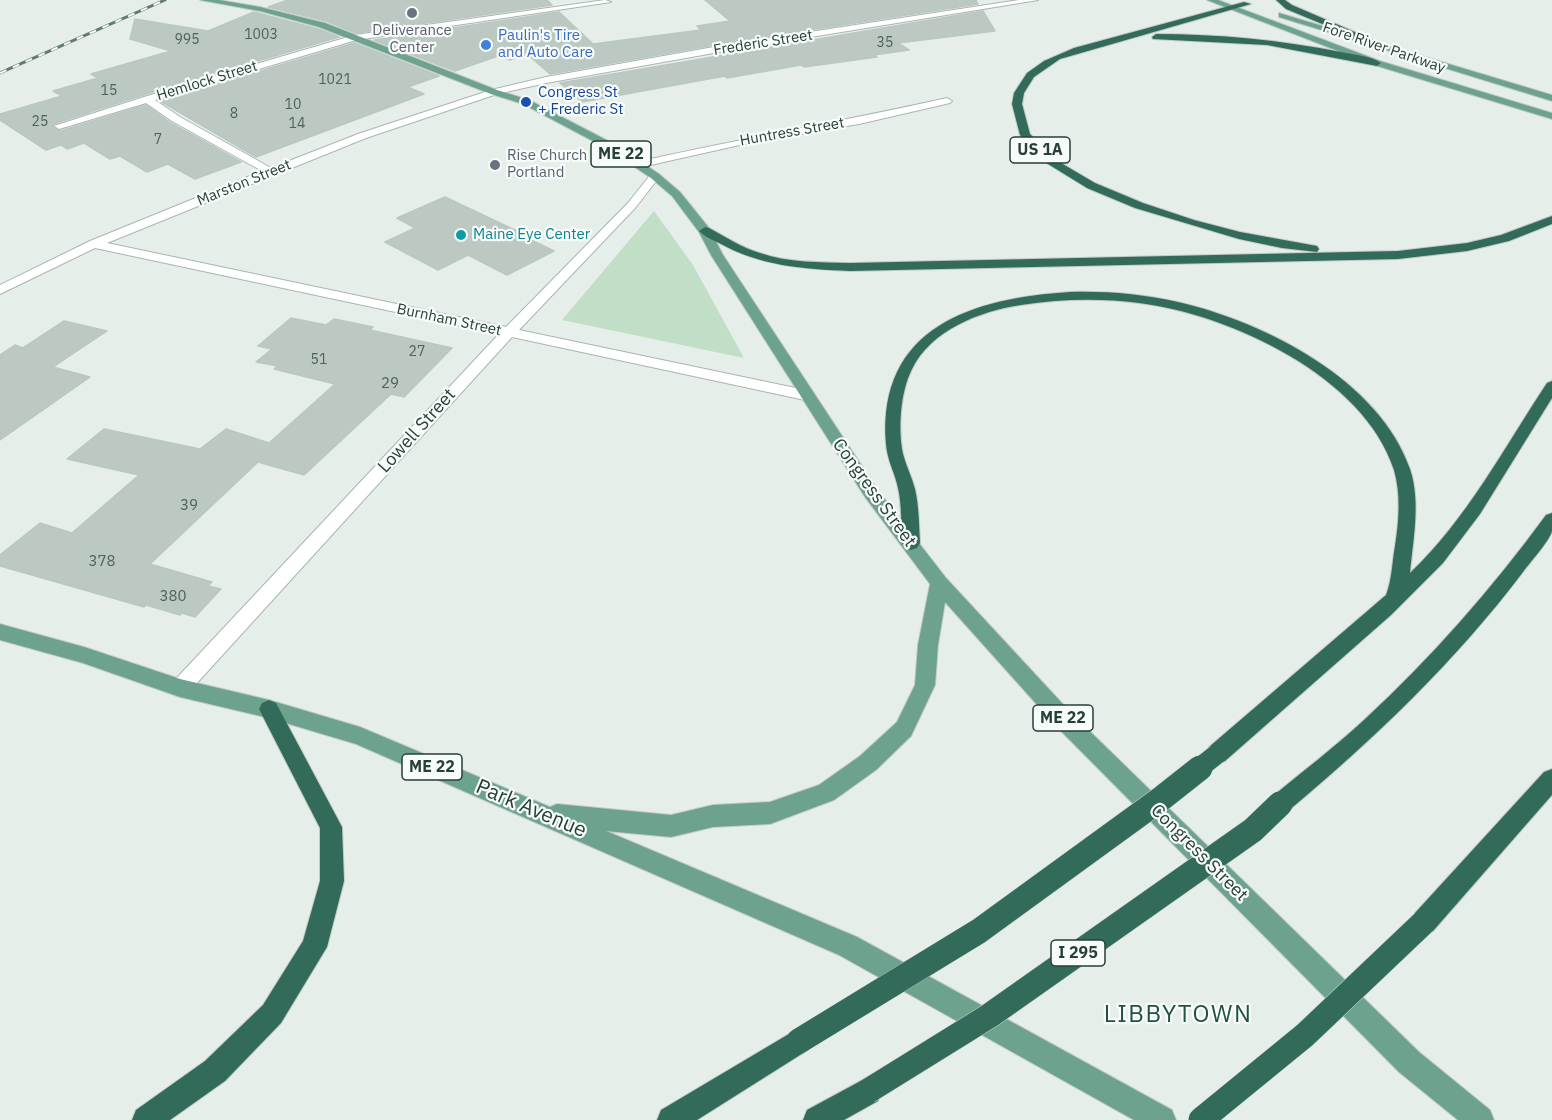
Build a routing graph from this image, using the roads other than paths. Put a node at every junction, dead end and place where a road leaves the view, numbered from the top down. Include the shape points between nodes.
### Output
1 (204, 0) edge
2 (1034, 0) edge
3 (1210, 0) edge
4 (1280, 0) edge
5 (607, 2) dead end
6 (237, 3) edge
7 (1235, 4) edge
8 (1246, 4) joint
9 (355, 38) junction
10 (1125, 38) junction
11 (1388, 48) junction
12 (1377, 63) junction
13 (494, 92) junction
14 (1552, 98) edge
15 (147, 99) junction
16 (947, 101) dead end
17 (1552, 116) edge
18 (59, 126) dead end
19 (637, 165) junction
20 (271, 172) junction
21 (655, 176) junction
22 (1552, 220) edge
23 (705, 231) junction
24 (94, 244) junction
25 (1398, 255) junction
26 (0, 290) edge
27 (508, 333) junction
28 (1552, 386) edge
29 (805, 395) junction
30 (1552, 519) edge
31 (911, 543) junction
32 (939, 583) junction
33 (1395, 598) junction
34 (0, 632) edge
35 (180, 688) junction
36 (268, 709) junction
37 (1552, 779) edge
38 (540, 813) junction
39 (146, 1120) edge
40 (670, 1120) edge
41 (817, 1120) edge
42 (1162, 1120) edge
43 (1201, 1120) edge
44 (1480, 1120) edge

1 - 6 main road, Congress Street / ME 22
2 - 13 street, Frederic Street via 725,48
3 - 7 main road, Fore River Parkway
4 - 11 highway
5 - 9 street, Hemlock Street
6 - 9 main road, Congress Street / ME 22
7 - 8 highway, US 1A
7 - 10 highway, US 1A
7 - 12 main road, Fore River Parkway
8 - 11 main road, Fore River Parkway
9 - 13 main road, Congress Street / ME 22
9 - 15 street, Hemlock Street
10 - 12 highway via 1252,40
10 - 25 highway, US 1A via 1052,59 1033,73 1020,90 1017,109 1024,130 1054,162 1123,200 1188,223 1286,245
11 - 14 main road, Fore River Parkway
12 - 17 main road, Fore River Parkway
13 - 19 main road, Congress Street / ME 22 via 526,102 612,147
13 - 20 street, Marston Street via 414,117
15 - 18 street, Hemlock Street
15 - 20 street
16 - 19 street, Huntress Street
19 - 21 main road, Congress Street / ME 22
20 - 24 street, Marston Street
21 - 23 main road, Congress Street / ME 22 via 676,194
21 - 27 street, Lowell Street via 632,205
22 - 25 highway, US 1A via 1467,247
23 - 25 highway via 754,255 810,266
23 - 29 main road, Congress Street / ME 22
24 - 26 street, Marston Street
24 - 27 street, Burnham Street
27 - 29 street, Burnham Street
27 - 35 street, Lowell Street
28 - 33 highway via 1474,510 1437,558
29 - 31 main road, Congress Street / ME 22 via 871,493
30 - 41 highway, I 295, bridge via 1462,632 1371,727 1253,830 989,1016
31 - 32 main road, Congress Street / ME 22
31 - 33 highway via 907,491 895,454 894,417 904,369 923,344 949,324 1013,302 1053,296 1144,299 1186,308 1284,346 1327,373 1368,412 1389,440 1402,469 1407,501
32 - 38 main road via 925,685 904,729 868,763 826,793 770,813 713,816 671,826
32 - 44 main road, Congress Street / ME 22 via 1065,721 1400,1054
33 - 40 highway, bridge via 1217,754 979,931
34 - 35 main road, Park Avenue / ME 22
35 - 36 main road, Park Avenue / ME 22
36 - 38 main road, Park Avenue / ME 22 via 360,736
36 - 39 highway via 331,827 332,881 314,946 272,1014 215,1071
37 - 43 highway, bridge via 1424,922 1305,1035
38 - 42 main road, Park Avenue / ME 22 via 848,946

